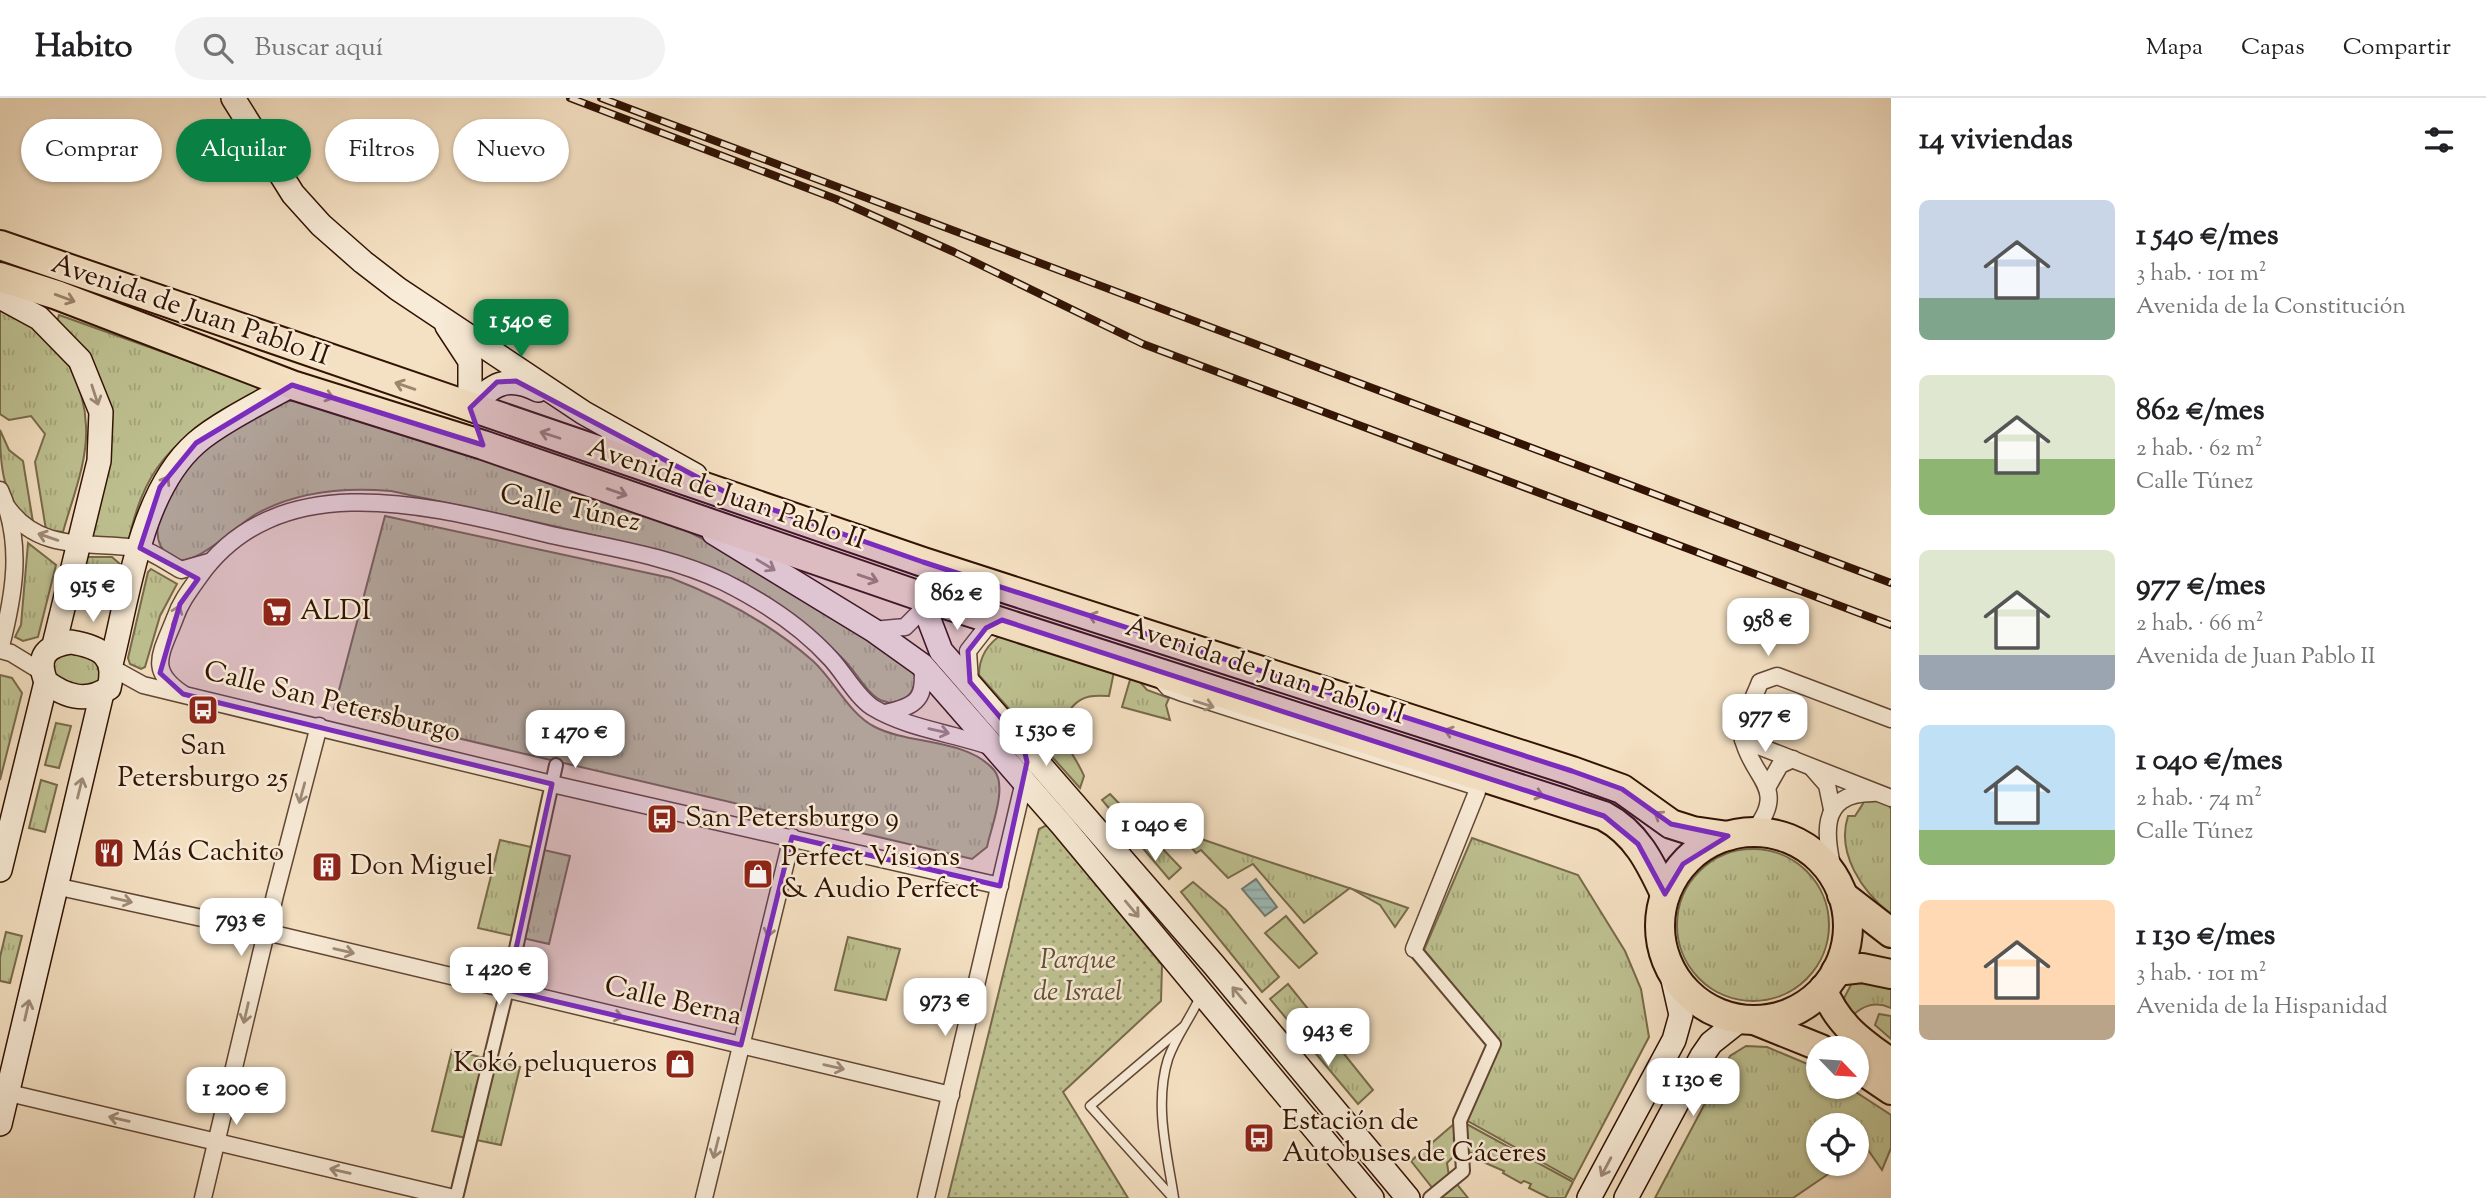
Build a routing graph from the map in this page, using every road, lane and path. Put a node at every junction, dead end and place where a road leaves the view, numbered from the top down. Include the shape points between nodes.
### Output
1 (233, 98) edge
2 (0, 245) edge
3 (0, 277) edge
4 (0, 297) edge
5 (442, 317) junction
6 (292, 385) junction
7 (470, 408) junction
8 (584, 414) junction
9 (483, 446) junction
10 (0, 490) edge
11 (731, 495) junction
12 (7, 507) junction
13 (687, 516) junction
14 (79, 545) junction
15 (140, 548) junction
16 (209, 562) junction
17 (923, 562) junction
18 (922, 602) junction
19 (1002, 620) junction
20 (873, 630) junction
21 (4, 651) edge
22 (47, 663) junction
23 (922, 665) junction
24 (109, 678) junction
25 (970, 682) junction
26 (183, 694) junction
27 (885, 713) junction
28 (1891, 719) edge
29 (319, 726) junction
30 (1743, 740) junction
31 (1023, 744) junction
32 (994, 747) junction
33 (1793, 759) junction
34 (556, 765) dead end
35 (1811, 766) junction
36 (1024, 783) junction
37 (552, 784) junction
38 (1768, 786) junction
39 (1488, 787) junction
40 (1063, 789) junction
41 (1885, 796) edge
42 (1832, 809) junction
43 (1741, 834) junction
44 (792, 837) junction
45 (0, 870) edge
46 (55, 886) junction
47 (1000, 886) junction
48 (1839, 887) junction
49 (1665, 894) junction
50 (266, 932) junction
51 (1891, 933) edge
52 (1414, 950) joint
53 (1214, 965) junction
54 (1671, 971) junction
55 (1891, 974) edge
56 (1830, 980) junction
57 (507, 990) junction
58 (1202, 992) junction
59 (1747, 1020) junction
60 (1183, 1027) junction
61 (1806, 1042) edge
62 (741, 1045) junction
63 (1891, 1062) edge
64 (1869, 1076) edge
65 (1891, 1091) edge
66 (3, 1093) edge
67 (951, 1095) junction
68 (0, 1124) edge
69 (216, 1142) junction
70 (203, 1198) edge
71 (455, 1198) edge
72 (704, 1198) edge
73 (926, 1198) edge
74 (1173, 1198) edge
75 (1373, 1198) edge
76 (1408, 1198) edge
77 (1430, 1198) edge
78 (1589, 1198) edge
79 (1626, 1198) edge

1 - 5 main road via 306,210 363,262
7 -> 2 highway, Avenida de Juan Pablo II
3 -> 6 highway, Avenida de Juan Pablo II
4 -> 14 main road via 21,306 56,334 80,360 94,390 101,412 99,461
5 - 7 main road via 470,361
5 - 8 main road
6 -> 9 highway, Avenida de Juan Pablo II
15 -> 6 main road via 160,487 196,443
7 - 8 main road via 498,382 516,381
7 - 9 highway
11 -> 7 highway, Avenida de Juan Pablo II
8 - 11 main road
9 -> 13 highway, Avenida de Juan Pablo II
10 - 12 street
11 - 17 highway, Avenida de Juan Pablo II
14 -> 12 street via 52,540 24,527
12 - 21 street via 15,574
13 -> 18 highway, Avenida de Juan Pablo II
13 -> 20 main road
14 - 15 street
14 - 22 main road
15 - 16 street via 181,570
15 - 24 main road
26 -> 16 street, Calle Túnez via 160,673 162,651 180,604
16 - 27 street, Calle Túnez via 236,537 284,512 341,501 390,502 537,531 668,561 724,582 806,636 871,706
17 - 18 highway
43 -> 17 highway, Avenida de Juan Pablo II via 1693,831 1671,824 1622,789 1584,775
18 - 19 highway, Avenida de Juan Pablo II
18 - 20 street via 905,627
18 - 25 main road via 941,651
19 - 25 street via 986,628 968,651
19 -> 39 highway, Avenida de Juan Pablo II
20 - 23 main road
21 - 22 street
22 - 24 main road via 72,697
22 - 24 main road via 86,645 100,652
22 - 45 main road
23 - 27 street via 925,687 917,700
23 - 32 main road
24 - 26 street, Calle San Petersburgo
46 -> 24 main road
25 - 31 main road
26 - 29 street, Calle San Petersburgo
27 -> 32 street, Calle Túnez
28 - 30 street via 1772,676 1760,682 1742,727
29 - 37 street, Calle San Petersburgo
29 -> 50 street
30 - 33 street
30 - 38 street
31 - 36 street via 1027,762
31 - 40 main road
32 - 36 main road
33 - 35 street
33 - 38 street via 1780,765
34 - 37 street
35 - 41 street
35 - 42 street via 1827,785
36 - 40 street
36 - 47 street
36 -> 58 main road
37 - 44 street, Calle San Petersburgo
37 - 57 street
38 - 43 street via 1768,812
39 -> 49 highway, Avenida de Juan Pablo II via 1604,816 1621,826 1638,844
39 - 52 street
40 - 53 main road
41 - 42 street via 1852,795
42 - 48 street via 1827,831
43 - 48 highway via 1773,834 1806,848
43 - 49 highway via 1699,849 1683,864
44 - 47 street, Calle San Petersburgo
44 -> 62 street
46 -> 50 street, Calle Berna
66 -> 46 main road
47 - 67 street
48 - 51 highway
48 - 56 highway via 1847,939
49 - 54 highway via 1660,933
50 -> 57 street, Calle Berna
50 -> 69 street
52 - 77 street via 1494,1044 1460,1121 1463,1171
53 - 58 street
76 -> 53 main road
54 - 59 highway via 1701,1004
54 -> 78 main road via 1681,1015 1674,1040
55 - 56 highway via 1862,968
56 - 59 highway via 1804,1006 1790,1013
56 - 63 main road via 1837,1018 1851,1034
57 -> 62 street, Calle Berna
57 - 71 street
58 - 60 lane
58 - 75 main road
59 - 61 main road
59 - 79 main road via 1711,1043 1702,1056
60 - 74 lane via 1164,1075 1162,1118
60 - 74 lane via 1090,1106
62 -> 67 street, Calle Berna
62 -> 72 street
64 - 65 main road
66 - 68 main road
69 -> 66 street
67 - 73 street
69 - 70 street
71 -> 69 street

